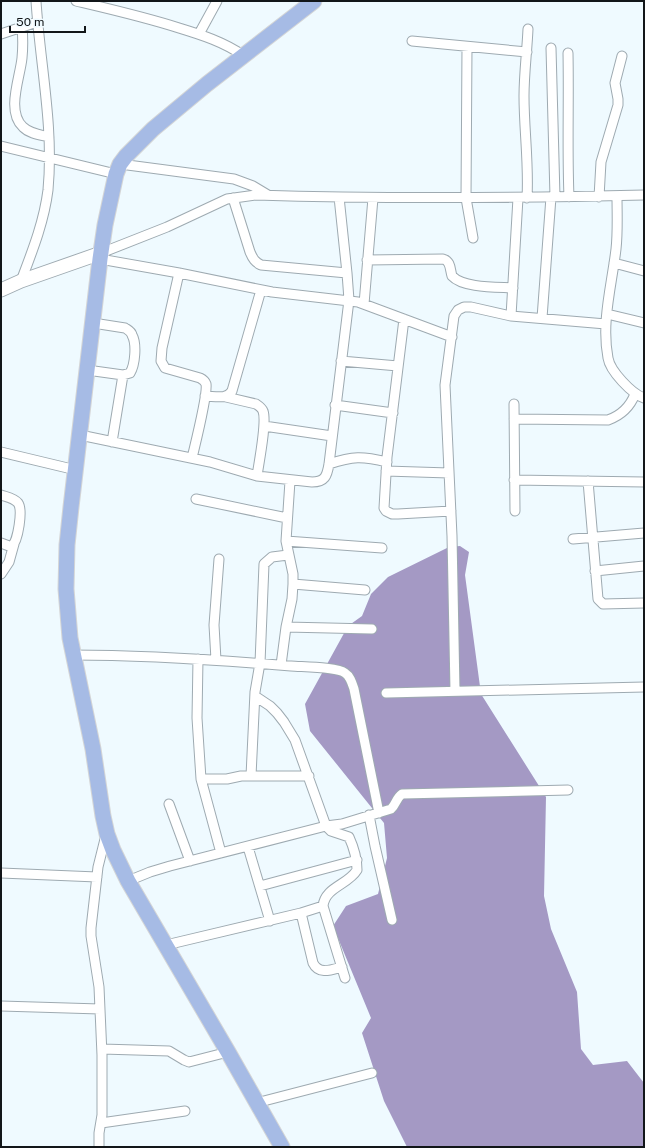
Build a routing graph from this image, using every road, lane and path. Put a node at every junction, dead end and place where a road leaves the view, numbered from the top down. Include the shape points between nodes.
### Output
1 (36, 1) edge
2 (76, 1) edge
3 (217, 1) edge
4 (314, 1) edge
5 (37, 22) junction
6 (22, 27) junction
7 (528, 28) dead end
8 (1, 34) edge
9 (198, 34) junction
10 (412, 41) dead end
11 (468, 47) junction
12 (551, 48) dead end
13 (527, 52) junction
14 (568, 53) dead end
15 (244, 56) junction
16 (622, 56) dead end
17 (49, 137) junction
18 (1, 146) edge
19 (49, 158) junction
20 (118, 169) junction
21 (269, 195) junction
22 (644, 195) edge
23 (617, 196) junction
24 (339, 197) junction
25 (553, 197) junction
26 (569, 197) junction
27 (599, 197) junction
28 (233, 198) junction
29 (373, 198) junction
30 (466, 198) junction
31 (523, 198) junction
32 (473, 238) dead end
33 (101, 256) junction
34 (367, 260) junction
35 (614, 263) junction
36 (644, 271) edge
37 (179, 273) junction
38 (347, 273) junction
39 (21, 281) junction
40 (513, 288) junction
41 (1, 290) edge
42 (261, 290) junction
43 (349, 300) junction
44 (364, 304) junction
45 (607, 314) junction
46 (511, 316) junction
47 (542, 318) junction
48 (404, 319) junction
49 (644, 322) edge
50 (92, 323) junction
51 (606, 324) junction
52 (452, 337) junction
53 (341, 361) junction
54 (398, 366) junction
55 (87, 370) junction
56 (123, 375) junction
57 (635, 394) junction
58 (205, 396) junction
59 (226, 397) junction
60 (644, 398) edge
61 (514, 404) dead end
62 (335, 405) junction
63 (392, 413) junction
64 (514, 419) junction
65 (264, 426) junction
66 (80, 435) junction
67 (332, 436) junction
68 (112, 442) junction
69 (1, 452) edge
70 (192, 458) junction
71 (329, 464) junction
72 (386, 466) junction
73 (76, 470) junction
74 (449, 472) junction
75 (257, 476) junction
76 (514, 480) junction
77 (290, 481) junction
78 (588, 481) junction
79 (644, 482) edge
80 (1, 495) edge
81 (196, 499) dead end
82 (515, 510) dead end
83 (451, 511) junction
84 (287, 518) junction
85 (644, 533) edge
86 (592, 537) junction
87 (573, 538) dead end
88 (286, 542) junction
89 (1, 543) edge
90 (14, 544) junction
91 (382, 548) dead end
92 (288, 554) junction
93 (219, 560) dead end
94 (644, 566) edge
95 (595, 571) junction
96 (1, 574) edge
97 (294, 584) junction
98 (365, 590) dead end
99 (644, 602) edge
100 (286, 627) junction
101 (372, 629) dead end
102 (73, 655) junction
103 (198, 659) junction
104 (216, 660) junction
105 (260, 663) junction
106 (281, 665) junction
107 (644, 687) edge
108 (455, 691) junction
109 (386, 693) dead end
110 (255, 696) junction
111 (250, 776) junction
112 (309, 776) junction
113 (201, 779) junction
114 (568, 790) dead end
115 (169, 804) dead end
116 (379, 813) junction
117 (369, 816) junction
118 (326, 826) junction
119 (107, 834) junction
120 (248, 846) junction
121 (221, 854) junction
122 (357, 860) junction
123 (190, 861) junction
124 (1, 873) edge
125 (97, 877) junction
126 (128, 881) junction
127 (260, 886) junction
128 (323, 906) junction
129 (301, 913) junction
130 (270, 920) junction
131 (392, 920) dead end
132 (166, 945) junction
133 (342, 967) junction
134 (345, 978) dead end
135 (1, 1006) edge
136 (100, 1009) junction
137 (102, 1049) junction
138 (228, 1052) junction
139 (372, 1073) dead end
140 (256, 1103) junction
141 (184, 1111) dead end
142 (101, 1123) junction
143 (98, 1147) edge
144 (282, 1147) edge

1 - 5 street
2 - 9 street
3 - 9 street
4 - 15 main road
5 - 6 street
5 - 17 street
6 - 8 street
6 - 17 street via 16,115 24,128
7 - 13 street
9 - 15 street via 224,43
10 - 11 street
11 - 13 street
11 - 30 street
12 - 25 street
13 - 31 street via 524,96 528,168
14 - 26 street
15 - 20 main road via 153,129 136,145
16 - 27 street via 615,83 617,110 601,162
17 - 19 street
18 - 19 street
19 - 20 street
19 - 39 street via 48,191 42,221
20 - 21 street via 234,179
20 - 33 main road via 105,225
21 - 24 street
21 - 28 street
22 - 23 street
23 - 27 street
23 - 35 street
24 - 29 street
24 - 38 street
25 - 26 street
25 - 31 street
25 - 47 street
26 - 27 street
28 - 33 street
28 - 38 street via 250,252 256,262 261,265
29 - 30 street
29 - 34 street
30 - 31 street
30 - 32 street
31 - 40 street
33 - 37 street
33 - 39 street
33 - 50 main road
34 - 40 street via 446,259 452,276 459,282
34 - 44 street
35 - 36 street
35 - 45 street
37 - 42 street
37 - 58 street via 161,361 169,370 191,374 204,380
38 - 43 street
39 - 41 street
40 - 46 street
42 - 43 street
42 - 59 street via 232,391
43 - 44 street
43 - 53 street
44 - 48 street
45 - 49 street
45 - 51 street
46 - 47 street
46 - 52 street via 464,307 454,316
47 - 51 street
48 - 52 street
48 - 54 street
50 - 55 main road
50 - 56 street via 125,328 132,334 133,369 130,374
51 - 57 street via 609,363
52 - 74 street via 445,385
53 - 54 street
53 - 62 street
54 - 63 street
55 - 56 street
55 - 66 main road
56 - 68 street
57 - 60 street
57 - 64 street via 628,408 608,420
58 - 59 street
58 - 70 street
59 - 65 street via 260,406
61 - 64 street
62 - 63 street
62 - 67 street
63 - 72 street
64 - 76 street
65 - 67 street
65 - 75 street
66 - 68 street
66 - 73 main road
67 - 71 street
68 - 70 street
69 - 73 street
70 - 75 street
71 - 72 street via 352,457 371,458
71 - 77 street via 327,474 319,482
72 - 74 street
72 - 83 street via 386,511 392,514
73 - 102 main road via 66,570 67,614
74 - 83 street
75 - 77 street
76 - 78 street
76 - 82 street
77 - 84 street
78 - 79 street
78 - 86 street
80 - 90 street via 14,499 19,506 17,540
81 - 84 street
83 - 108 street
84 - 88 street
85 - 86 street
86 - 87 street
86 - 95 street
88 - 91 street
88 - 92 street
89 - 90 street via 9,546
90 - 96 street via 9,562
92 - 97 street
92 - 105 street via 272,557 264,564
93 - 104 street via 214,625
94 - 95 street
95 - 99 street via 598,599 603,604
97 - 98 street
97 - 100 street
100 - 101 street
100 - 106 street
102 - 103 street
102 - 119 main road via 93,749
103 - 104 street
103 - 113 street via 197,718
104 - 105 street
105 - 106 street
105 - 110 street
106 - 116 street via 331,669 345,673 349,677 354,689
107 - 108 street
108 - 109 street
110 - 111 street
110 - 112 street via 270,706 284,722 295,740
111 - 112 street
111 - 113 street
112 - 118 street
113 - 121 street
114 - 116 street via 407,793 398,796 391,809
115 - 123 street
116 - 117 street
117 - 118 street
117 - 131 street
118 - 120 street
118 - 122 street via 331,831 349,837
119 - 125 street
119 - 126 main road
120 - 121 street
120 - 127 street
121 - 123 street
122 - 127 street
122 - 128 street via 355,874 328,894
123 - 126 street
124 - 125 street
125 - 136 street via 91,936
126 - 132 main road
127 - 130 street
128 - 129 street
128 - 133 street
129 - 130 street
129 - 133 street via 316,968 328,971
130 - 132 street
132 - 138 main road
133 - 134 street
135 - 136 street
136 - 137 street
137 - 138 street via 169,1051 189,1062
137 - 142 street
138 - 140 main road
139 - 140 street
140 - 144 main road
141 - 142 street
142 - 143 street

